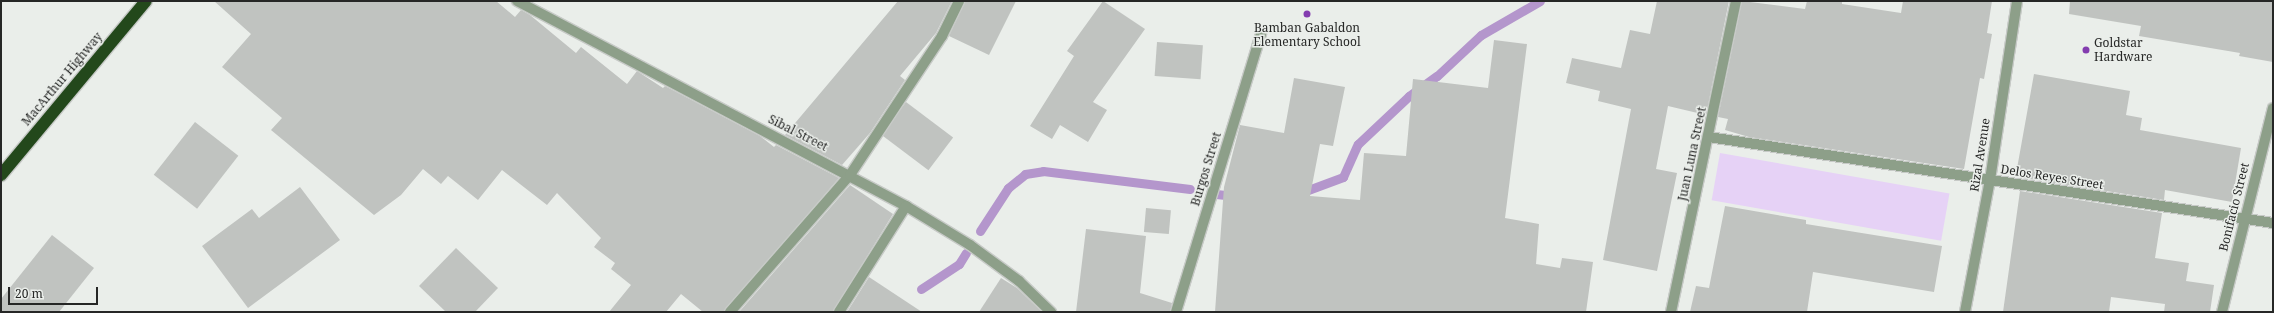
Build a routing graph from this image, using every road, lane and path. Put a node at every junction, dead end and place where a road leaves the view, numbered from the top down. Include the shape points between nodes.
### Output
1 (146, 1) edge
2 (517, 1) edge
3 (959, 1) edge
4 (1736, 1) edge
5 (2017, 1) edge
6 (1261, 34) dead end
7 (2273, 108) edge
8 (1709, 137) junction
9 (1, 175) edge
10 (850, 175) junction
11 (1990, 180) junction
12 (906, 206) junction
13 (2244, 220) junction
14 (2273, 224) edge
15 (730, 312) edge
16 (839, 312) edge
17 (1051, 312) edge
18 (1176, 312) edge
19 (1671, 312) edge
20 (1965, 312) edge
21 (2222, 312) edge

1 - 9 highway, MacArthur Highway
2 - 10 street, Sibal Street
3 - 10 street via 942,36
4 - 8 street, Juan Luna Street
5 - 11 street, Rizal Avenue
6 - 18 street, Burgos Street
7 - 13 street, Bonifacio Street
8 - 11 street, Delos Reyes Street
8 - 19 street, Juan Luna Street
10 - 12 street, Sibal Street
10 - 15 street
11 - 13 street, Delos Reyes Street
11 - 20 street, Rizal Avenue
12 - 16 street
12 - 17 street, Sibal Street via 970,245 1019,281
13 - 14 street, Delos Reyes Street
13 - 21 street, Bonifacio Street

